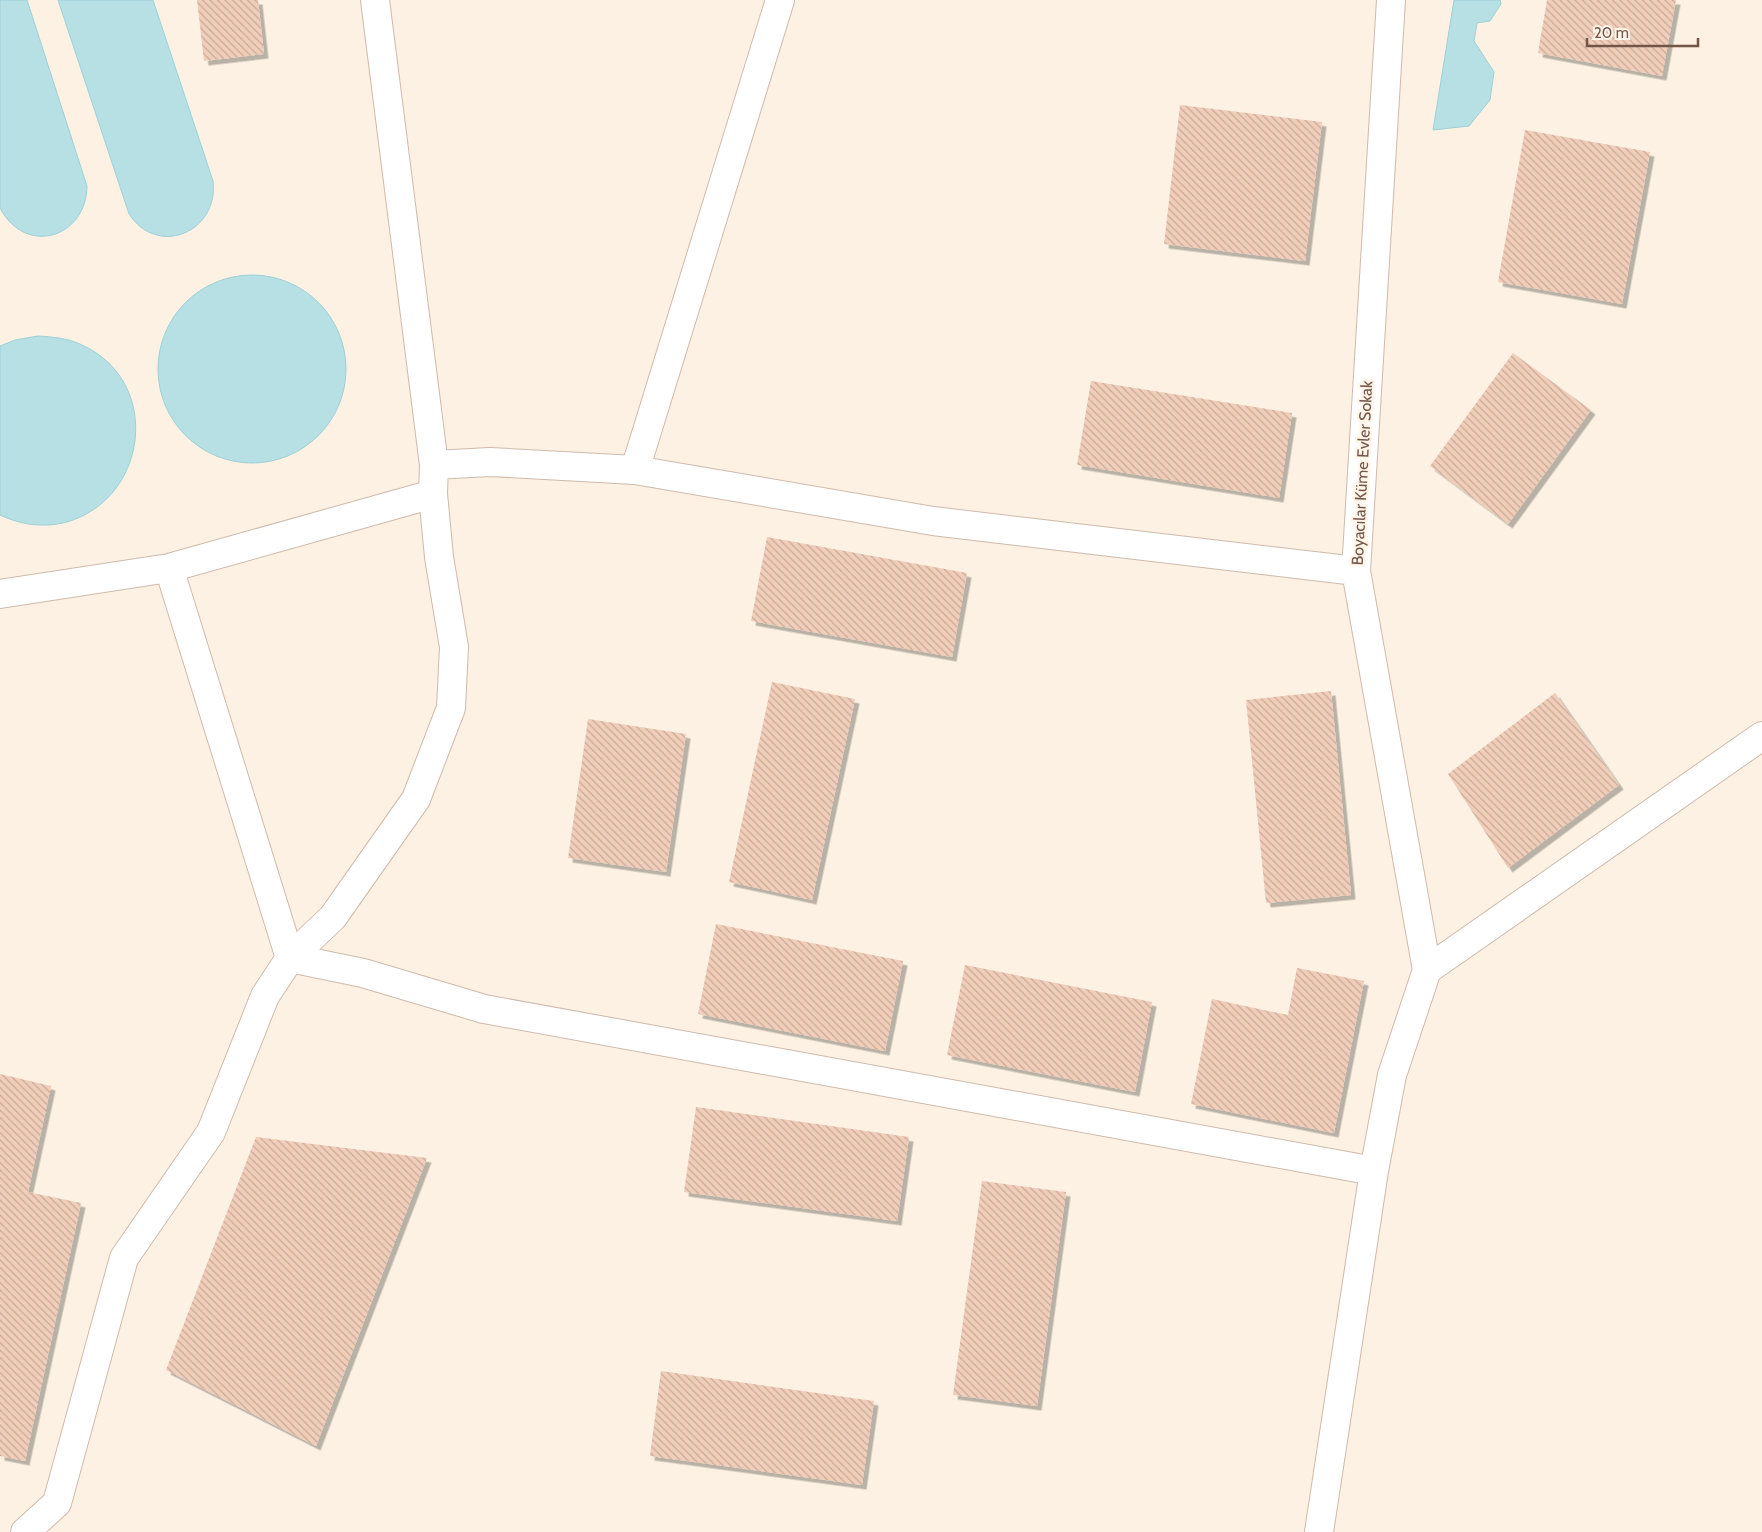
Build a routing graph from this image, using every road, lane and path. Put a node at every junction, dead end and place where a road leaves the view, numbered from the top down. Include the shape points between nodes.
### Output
1 (375, 0) edge
2 (780, 0) edge
3 (1391, 0) edge
4 (434, 465) junction
5 (635, 470) junction
6 (433, 494) junction
7 (170, 568) junction
8 (1356, 571) junction
9 (0, 594) edge
10 (1762, 736) edge
11 (290, 958) junction
12 (1427, 970) junction
13 (1374, 1172) junction
14 (25, 1532) edge
15 (1319, 1532) edge

1 - 4 street
2 - 5 street
3 - 8 street, Boyacılar Küme Evler Sokak
4 - 5 street via 490,462
4 - 6 street
5 - 8 street via 933,521
6 - 7 street
6 - 11 street via 439,557 454,647 451,708 416,799 333,918
7 - 9 street
7 - 11 street
8 - 12 street, Boyacılar Küme Evler Sokak
10 - 12 street
11 - 13 street via 363,973 484,1009
11 - 14 street via 265,996 211,1132 124,1258 57,1503
12 - 13 street via 1392,1075
13 - 15 street

